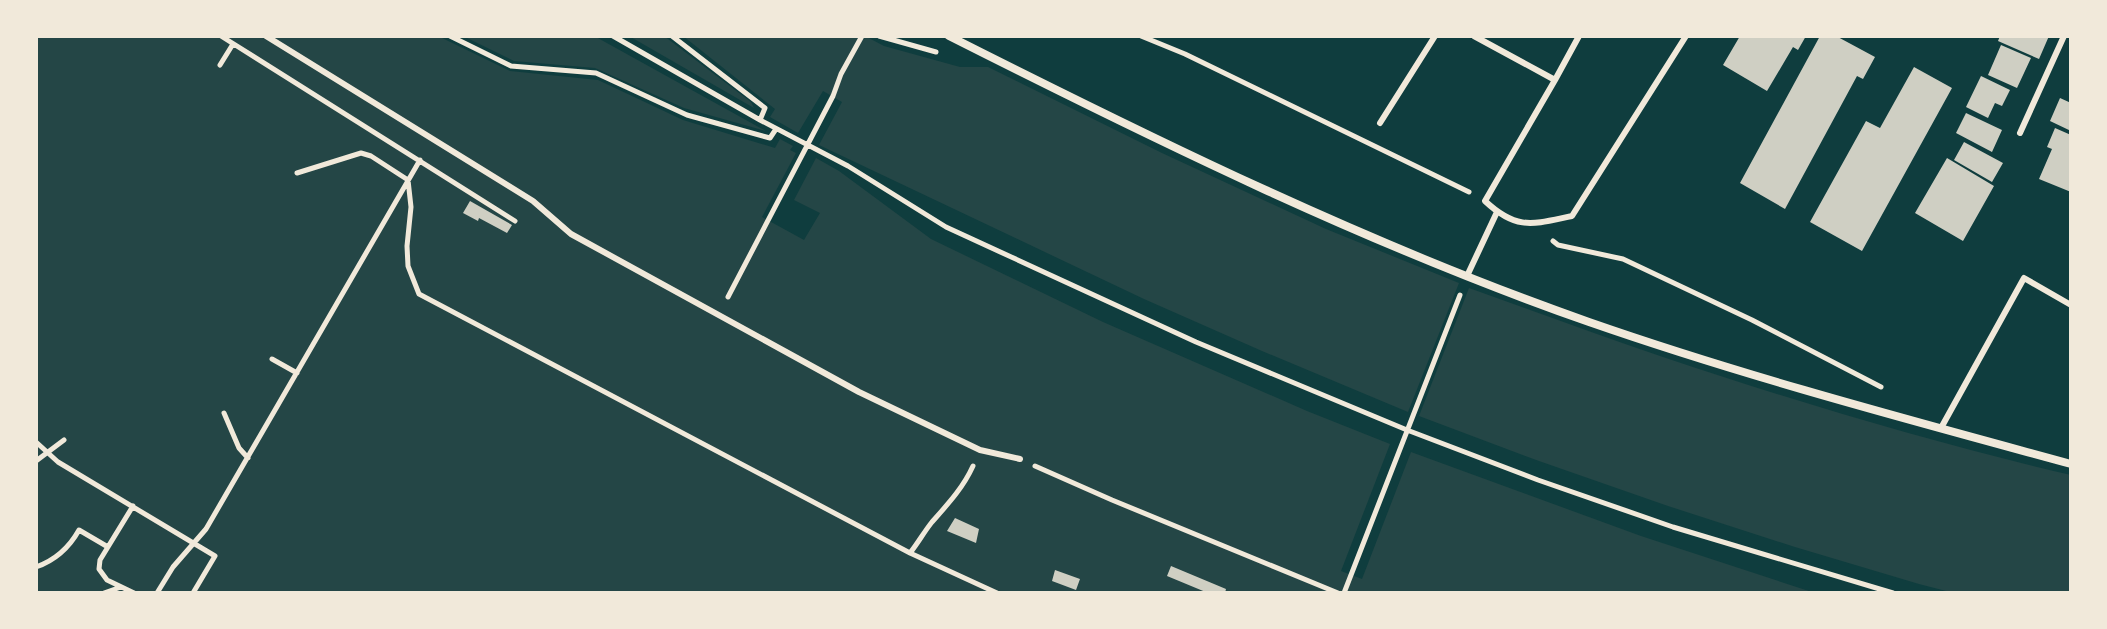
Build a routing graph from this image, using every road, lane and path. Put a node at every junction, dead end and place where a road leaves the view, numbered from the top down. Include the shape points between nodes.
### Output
1 (221, 36) edge
2 (266, 36) edge
3 (450, 36) edge
4 (613, 36) edge
5 (672, 36) edge
6 (862, 36) edge
7 (949, 36) edge
8 (1141, 36) edge
9 (1435, 36) edge
10 (1474, 36) edge
11 (1579, 36) edge
12 (1686, 36) edge
13 (2064, 36) edge
14 (233, 44) junction
15 (220, 65) dead end
16 (1555, 80) junction
17 (760, 120) junction
18 (1380, 123) dead end
19 (777, 129) junction
20 (2020, 133) dead end
21 (807, 146) junction
22 (420, 160) junction
23 (297, 173) dead end
24 (408, 180) junction
25 (1485, 201) junction
26 (1497, 212) junction
27 (515, 221) dead end
28 (1534, 224) junction
29 (1467, 276) junction
30 (1463, 286) dead end
31 (728, 297) dead end
32 (2071, 305) edge
33 (272, 359) dead end
34 (297, 373) junction
35 (1887, 390) dead end
36 (224, 413) dead end
37 (1941, 428) junction
38 (1407, 430) junction
39 (64, 440) dead end
40 (36, 442) edge
41 (980, 450) junction
42 (49, 453) junction
43 (248, 458) junction
44 (1020, 459) joint
45 (36, 461) edge
46 (2071, 464) edge
47 (133, 506) junction
48 (194, 542) junction
49 (108, 547) junction
50 (910, 553) junction
51 (36, 567) edge
52 (122, 587) junction
53 (104, 593) edge
54 (134, 593) edge
55 (157, 593) edge
56 (193, 593) edge
57 (997, 593) edge
58 (1341, 593) edge
59 (1893, 593) edge

1 - 14 path
2 - 41 lane via 533,201 571,234 859,392
3 - 19 path via 511,66 596,73 687,115 770,138
4 - 17 path
5 - 17 path via 765,108
6 - 21 path
7 - 29 street via 1211,165
8 - 25 path
9 - 18 lane
10 - 16 lane
11 - 16 lane
12 - 28 lane via 1572,216
13 - 20 lane
14 - 15 path
14 - 22 path
16 - 25 lane
17 - 19 path
19 - 21 path
21 - 31 path
21 - 38 path via 946,227 1196,342
22 - 24 path
22 - 27 path
23 - 24 path via 361,153
24 - 34 path
24 - 50 path via 408,266 419,294
25 - 26 lane
26 - 28 lane
26 - 29 lane
28 - 35 path via 1558,245 1623,259
29 - 37 street via 1664,346
30 - 38 path
32 - 37 lane via 2024,278
33 - 34 path
34 - 43 path
36 - 43 path
37 - 46 street
38 - 58 path
38 - 59 path via 1673,527
39 - 42 path
40 - 42 path
41 - 44 lane
41 - 50 path via 952,502
42 - 45 path
42 - 47 path
43 - 48 path
44 - 58 path
47 - 48 path
47 - 49 path
48 - 55 path
48 - 56 path via 215,556
49 - 51 path via 79,530 60,555
49 - 52 path via 99,569
50 - 57 path
52 - 53 path
52 - 54 path

